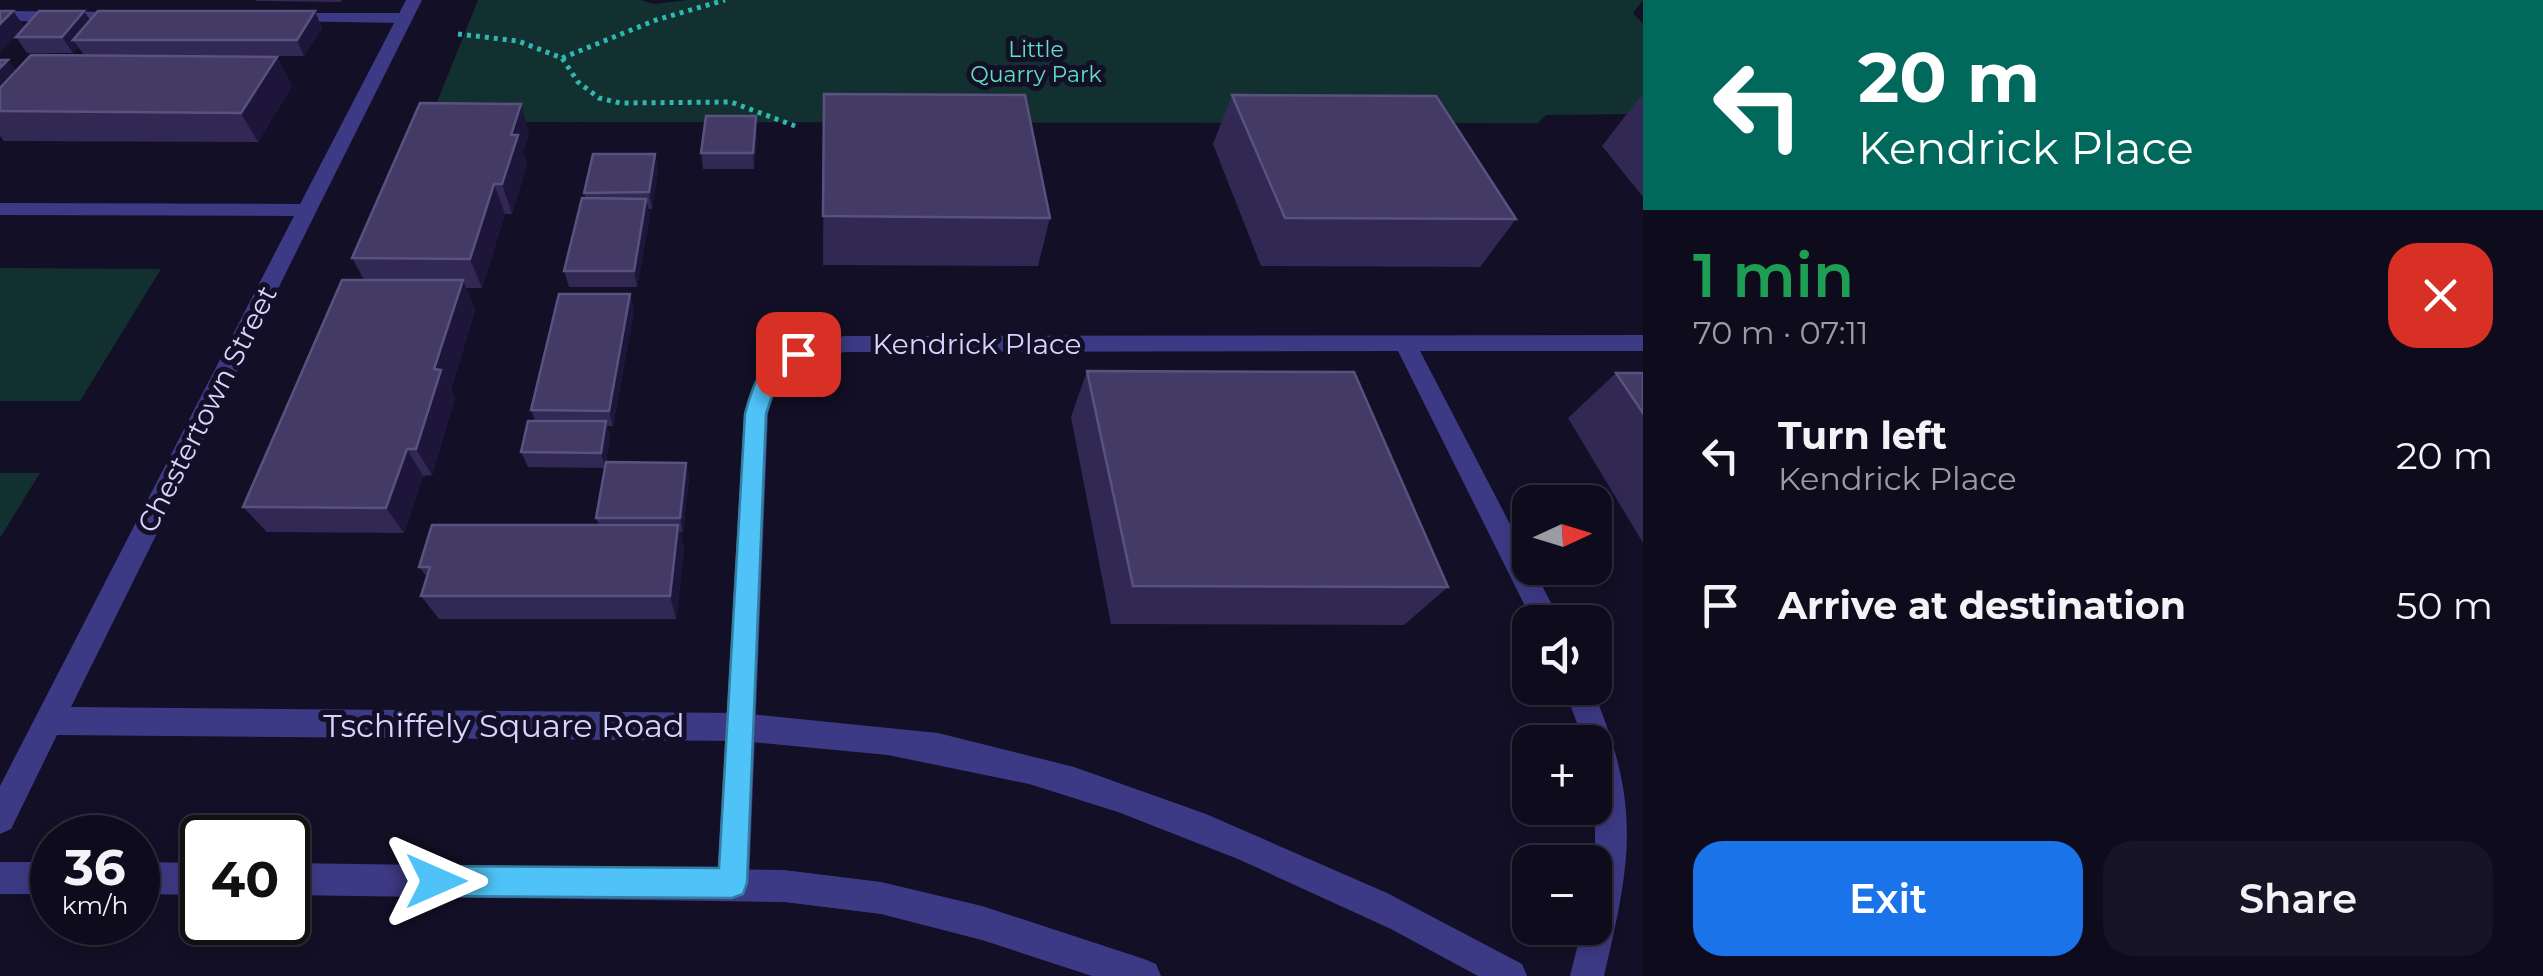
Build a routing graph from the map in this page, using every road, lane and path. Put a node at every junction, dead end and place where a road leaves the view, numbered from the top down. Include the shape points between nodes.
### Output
1 (113, 0) edge
2 (414, 0) edge
3 (725, 0) edge
4 (0, 16) edge
5 (99, 16) junction
6 (137, 17) edge
7 (269, 18) edge
8 (404, 18) junction
9 (458, 34) dead end
10 (562, 58) junction
11 (795, 126) dead end
12 (0, 209) edge
13 (307, 210) junction
14 (1405, 343) junction
15 (1643, 343) edge
16 (1538, 605) edge
17 (1585, 705) edge
18 (50, 722) junction
19 (740, 727) junction
20 (0, 818) edge
21 (0, 878) edge
22 (30, 878) edge
23 (310, 880) edge
24 (732, 883) junction
25 (1144, 976) edge
26 (1510, 976) edge
27 (1587, 976) edge

1 - 5 street
2 - 8 street, Chestertown Street
3 - 10 path
4 - 5 street
5 - 6 street
7 - 8 street
8 - 13 street, Chestertown Street
9 - 10 path via 518,40
10 - 11 path via 599,98 732,102
12 - 13 street
13 - 18 street, Chestertown Street
14 - 15 street, Kendrick Place
14 - 16 street
14 - 19 street, Kendrick Place via 846,344 783,361 762,386 756,414
17 - 27 street via 1602,750 1614,819 1614,860
18 - 19 street, Tschiffely Square Road
18 - 20 street, Chestertown Street
19 - 24 street, Kendrick Place
19 - 26 street, Tschiffely Square Road via 939,748 1059,777 1349,892
21 - 22 street
23 - 24 street
24 - 25 street via 881,898

